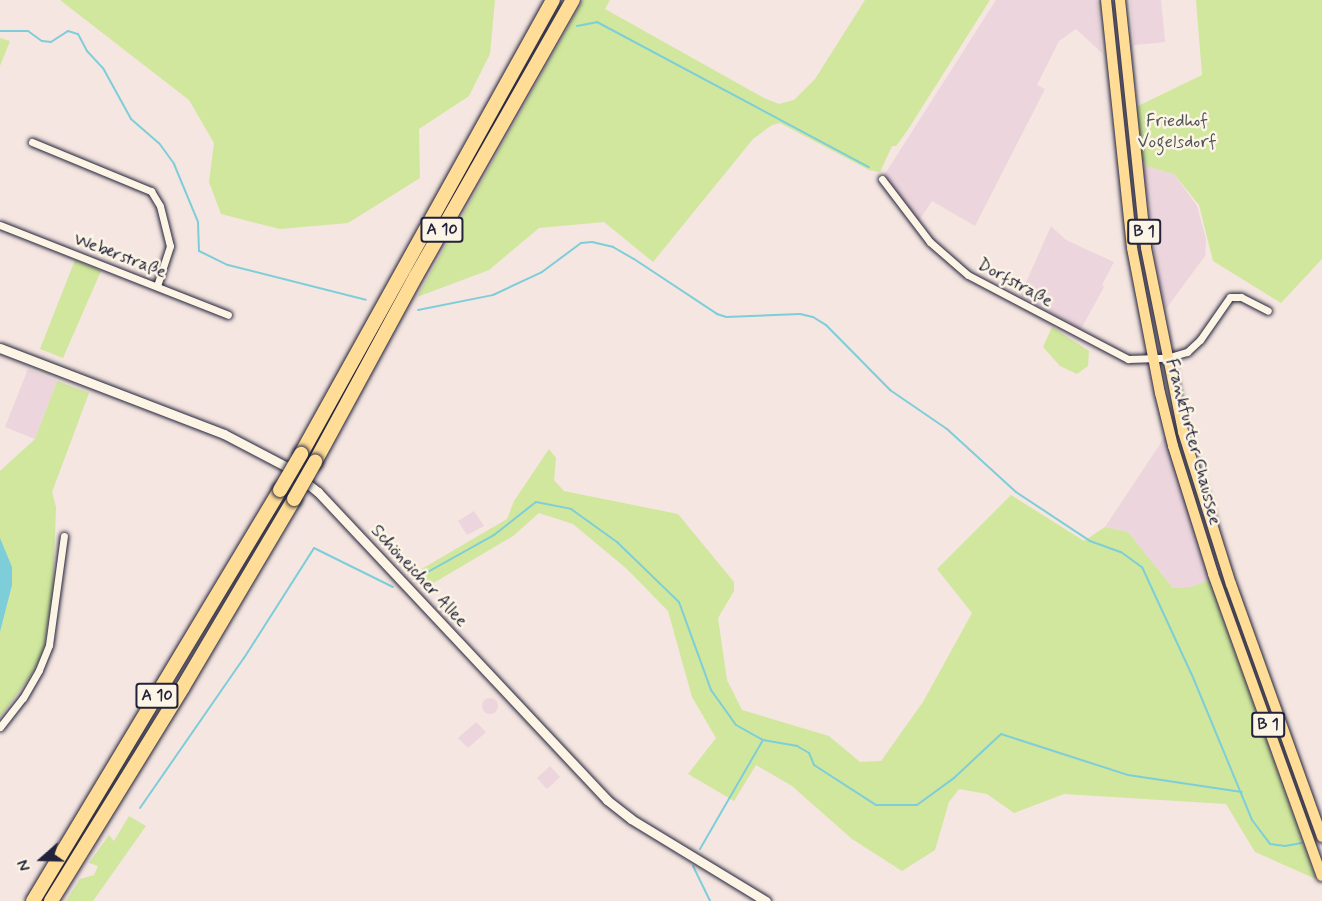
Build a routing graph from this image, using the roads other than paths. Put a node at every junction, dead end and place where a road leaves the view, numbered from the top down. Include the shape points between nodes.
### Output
1 (553, 0) edge
2 (573, 0) edge
3 (1106, 0) edge
4 (1120, 0) edge
5 (32, 142) dead end
6 (882, 179) dead end
7 (0, 225) edge
8 (157, 286) junction
9 (1268, 310) dead end
10 (228, 315) dead end
11 (0, 348) edge
12 (1166, 358) junction
13 (1153, 359) junction
14 (64, 537) dead end
15 (0, 727) edge
16 (1322, 837) edge
17 (1322, 876) edge
18 (33, 901) edge
19 (51, 901) edge
20 (766, 901) edge

1 - 18 highway, A 10, bridge via 301,454
2 - 19 highway, A 10, bridge via 294,499
3 - 13 main road, Frankfurter Chaussee / B 1 via 1124,184
4 - 12 main road, Frankfurter Chaussee / B 1 via 1146,248
5 - 8 street via 151,191 160,206 170,246
6 - 13 street, Dorfstraße via 930,242 968,275 1118,355
7 - 8 street, Weberstraße
8 - 10 street, Weberstraße
9 - 12 street, Frankfurter Chaussee via 1241,297 1230,297 1196,345
11 - 20 street, Schöneicher Allee via 224,434 285,466 318,492 607,800
12 - 13 street, Dorfstraße
12 - 16 main road, Frankfurter Chaussee / B 1 via 1209,517
13 - 17 main road, Frankfurter Chaussee / B 1 via 1173,446 1204,547
14 - 15 street via 49,645 23,698

